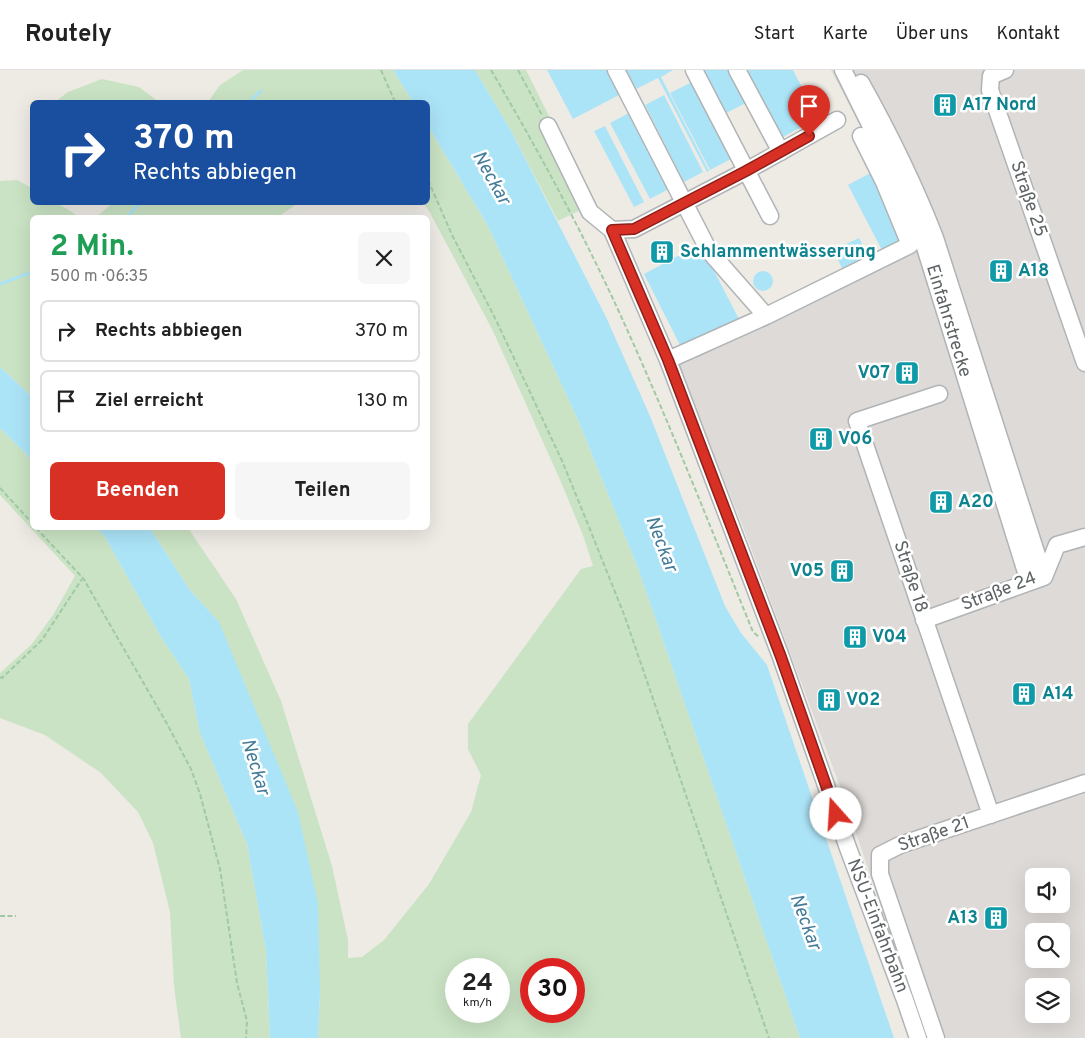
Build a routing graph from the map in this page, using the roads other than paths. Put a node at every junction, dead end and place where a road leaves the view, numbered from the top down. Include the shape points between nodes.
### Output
1 (616, 70) edge
2 (694, 70) edge
3 (737, 70) edge
4 (843, 70) edge
5 (854, 70) edge
6 (1005, 70) edge
7 (837, 120) dead end
8 (548, 126) road end
9 (861, 136) dead end
10 (781, 152) junction
11 (746, 171) junction
12 (685, 203) junction
13 (770, 216) dead end
14 (612, 230) junction
15 (766, 316) junction
16 (668, 360) junction
17 (1085, 363) edge
18 (939, 394) dead end
19 (1085, 536) edge
20 (1036, 579) junction
21 (924, 620) junction
22 (1085, 783) edge
23 (991, 815) junction
24 (918, 1038) edge
25 (936, 1038) edge

1 - 12 street
2 - 11 street
3 - 10 street
4 - 20 street, Einfahrstrecke via 906,198 924,244
5 - 20 street, Einfahrstrecke via 917,192 934,238
6 - 17 street, Straße 25 via 991,76 990,90
7 - 10 street
8 - 14 street, NSU-Einfahrbahn via 590,212
9 - 15 street via 910,245
10 - 11 street
11 - 12 street
11 - 13 street
12 - 14 street via 634,229
12 - 15 street via 710,251
14 - 16 street, NSU-Einfahrbahn
15 - 16 street
16 - 24 street, NSU-Einfahrbahn via 778,648
18 - 21 street, Straße 18 via 857,421
19 - 20 street, Straße 24 via 1057,545
20 - 21 street, Straße 24
21 - 23 street, Straße 18
22 - 23 street, Straße 21
23 - 25 street, Straße 21 via 900,845 880,855 880,874

